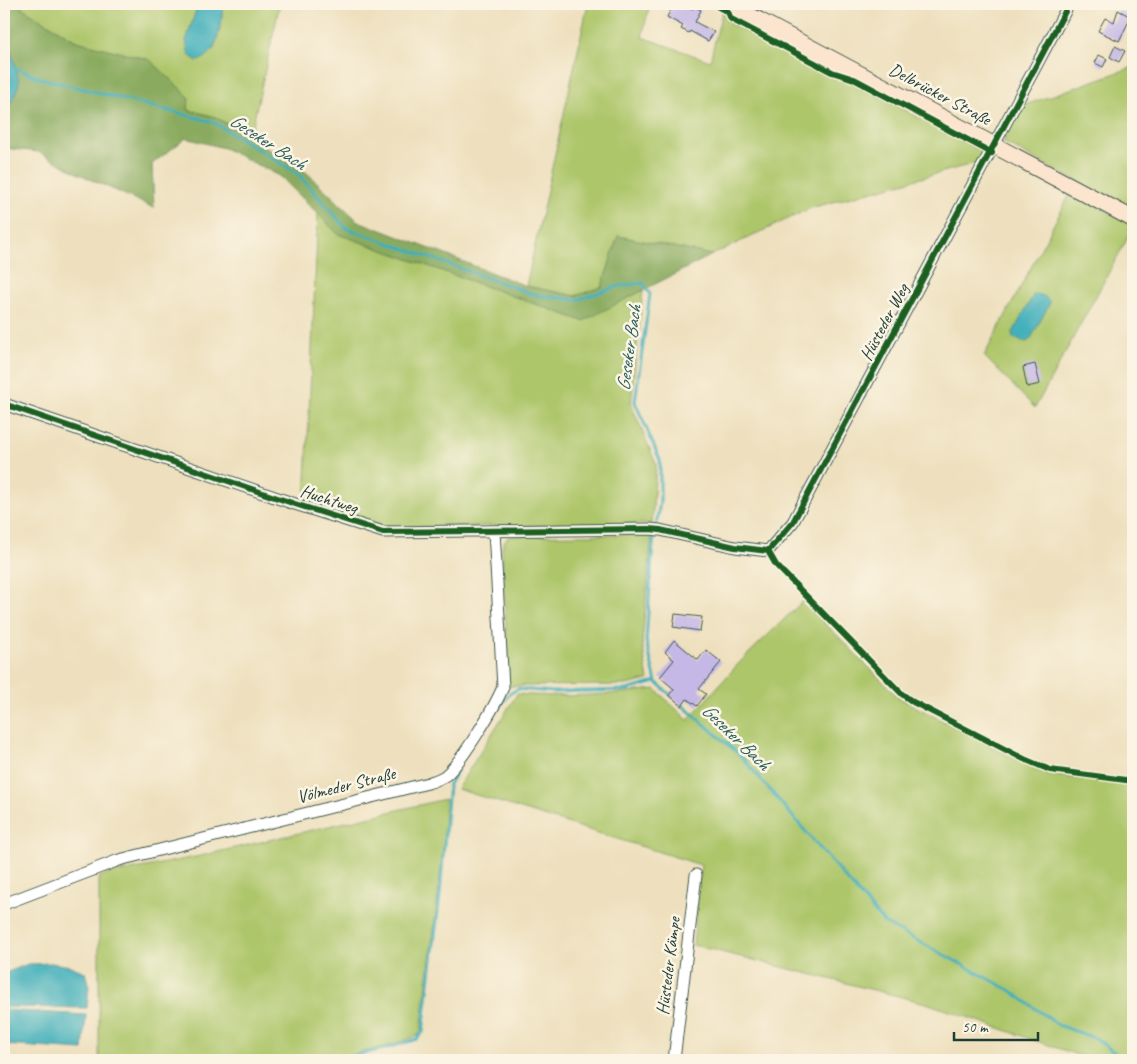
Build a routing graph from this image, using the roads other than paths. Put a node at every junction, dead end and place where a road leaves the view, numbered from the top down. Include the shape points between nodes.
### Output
1 (728, 4) edge
2 (1070, 4) edge
3 (995, 146) junction
4 (1133, 219) edge
5 (4, 404) edge
6 (655, 530) joint
7 (494, 531) junction
8 (696, 875) dead end
9 (4, 904) edge
10 (674, 1060) edge

1 - 3 main road, Delbrücker Straße
2 - 3 street, Hüsteder Weg
3 - 4 main road, Delbrücker Straße
3 - 6 street, Hüsteder Weg via 793,522 768,551
5 - 7 street, Huchtweg via 383,532
6 - 7 street, Huchtweg
7 - 9 street, Völmeder Straße via 503,687 461,758 445,776 428,783 119,860
8 - 10 street, Hüsteder Kämpe

